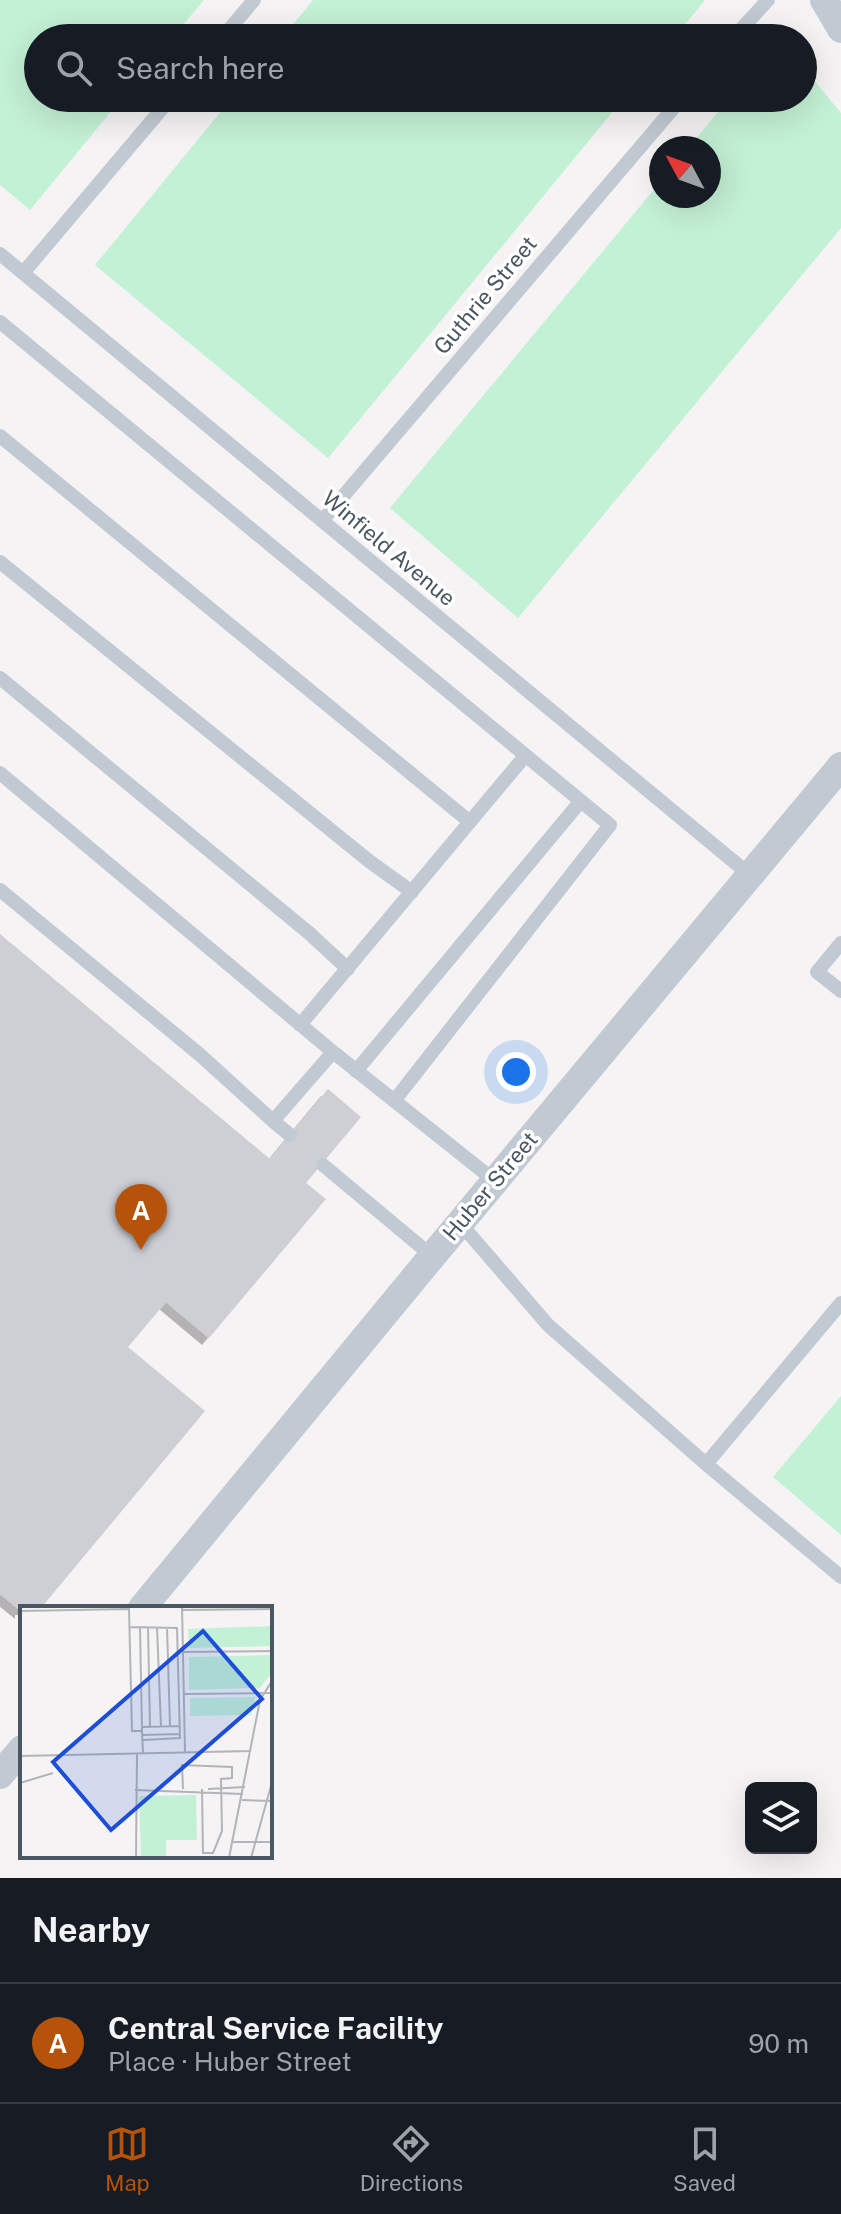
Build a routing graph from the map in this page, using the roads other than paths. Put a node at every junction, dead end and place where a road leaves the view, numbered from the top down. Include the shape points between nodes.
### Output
1 (254, 0) edge
2 (768, 0) edge
3 (824, 0) edge
4 (234, 24) edge
5 (746, 24) edge
6 (841, 29) edge
7 (159, 112) edge
8 (670, 112) edge
9 (0, 254) edge
10 (23, 273) junction
11 (0, 322) edge
12 (0, 436) edge
13 (322, 521) junction
14 (0, 562) edge
15 (0, 678) edge
16 (525, 756) junction
17 (841, 766) edge
18 (0, 773) edge
19 (580, 802) junction
20 (470, 822) junction
21 (750, 875) junction
22 (0, 890) edge
23 (412, 892) junction
24 (841, 943) edge
25 (348, 969) junction
26 (841, 991) edge
27 (300, 1025) junction
28 (333, 1052) junction
29 (356, 1071) junction
30 (394, 1101) junction
31 (273, 1121) junction
32 (290, 1135) dead end
33 (323, 1165) dead end
34 (495, 1181) junction
35 (460, 1223) junction
36 (432, 1256) junction
37 (841, 1303) edge
38 (706, 1464) junction
39 (841, 1577) edge
40 (144, 1606) edge
41 (20, 1751) edge
42 (0, 1775) edge

1 - 4 lane
2 - 5 lane
3 - 6 street
7 - 10 lane
8 - 13 lane, Guthrie Street
9 - 10 lane, Winfield Avenue
10 - 13 lane, Winfield Avenue
11 - 16 lane
12 - 20 lane
13 - 21 lane, Winfield Avenue
14 - 23 lane
15 - 25 lane
16 - 19 lane
16 - 20 lane
17 - 21 street, Huber Street
18 - 27 lane
19 - 29 lane
19 - 30 lane via 610,825
20 - 23 lane
21 - 34 street, Huber Street
22 - 31 lane
23 - 25 lane
24 - 26 lane via 817,972
25 - 27 lane
27 - 28 lane
28 - 29 lane
28 - 31 lane
29 - 30 lane
30 - 34 lane
31 - 32 lane
33 - 36 lane
34 - 35 street, Huber Street
35 - 36 street, Huber Street
35 - 38 lane via 548,1325
36 - 40 street, Huber Street
37 - 38 lane
38 - 39 lane
41 - 42 street

